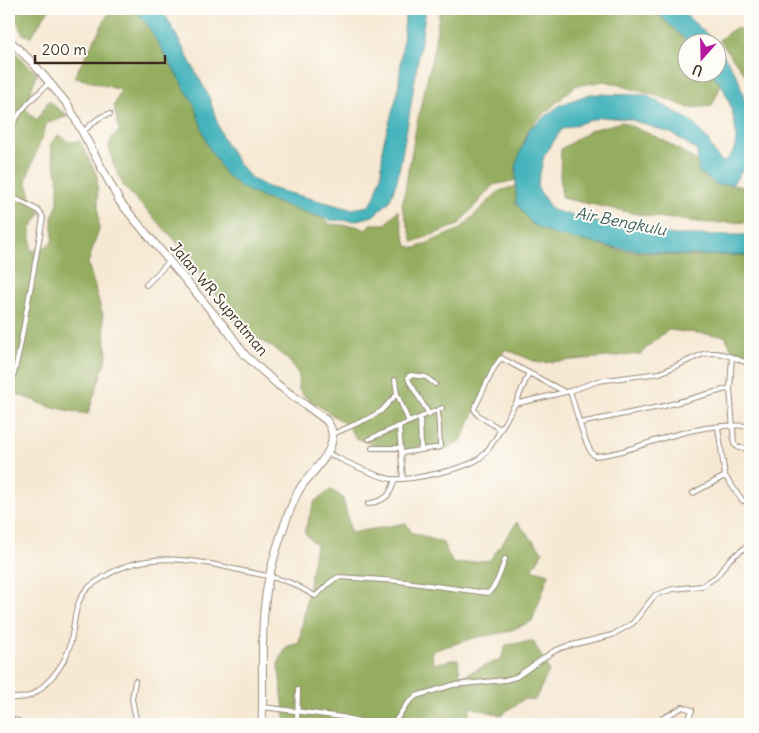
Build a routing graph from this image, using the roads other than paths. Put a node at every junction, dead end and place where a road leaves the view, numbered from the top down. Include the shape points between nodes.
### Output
1 (9, 40) edge
2 (50, 82) junction
3 (110, 114) dead end
4 (82, 132) junction
5 (9, 140) edge
6 (9, 193) edge
7 (170, 261) junction
8 (146, 285) dead end
9 (732, 357) junction
10 (750, 364) edge
11 (529, 372) junction
12 (395, 380) dead end
13 (436, 384) dead end
14 (730, 388) junction
15 (9, 389) edge
16 (570, 390) junction
17 (564, 391) junction
18 (397, 394) junction
19 (515, 404) junction
20 (429, 414) junction
21 (420, 418) junction
22 (410, 422) junction
23 (580, 423) junction
24 (732, 425) junction
25 (399, 426) junction
26 (750, 426) edge
27 (718, 427) junction
28 (500, 429) junction
29 (333, 434) junction
30 (369, 440) dead end
31 (372, 448) dead end
32 (750, 448) edge
33 (421, 449) junction
34 (401, 450) junction
35 (327, 453) junction
36 (725, 476) junction
37 (395, 479) junction
38 (403, 479) junction
39 (693, 493) dead end
40 (744, 502) dead end
41 (368, 504) dead end
42 (750, 544) edge
43 (505, 559) dead end
44 (270, 577) junction
45 (135, 680) dead end
46 (298, 690) dead end
47 (9, 697) edge
48 (263, 707) junction
49 (297, 711) junction
50 (9, 719) edge
51 (18, 721) dead end
52 (136, 724) edge
53 (262, 724) edge
54 (297, 724) edge
55 (371, 724) edge
56 (388, 724) edge
57 (652, 724) edge
58 (687, 724) edge

1 - 2 highway, Jalan WR Supratman
2 - 4 highway, Jalan WR Supratman via 68,105
2 - 5 street via 24,107 10,131
3 - 4 street
4 - 7 highway, Jalan WR Supratman via 120,202
6 - 15 street via 14,199 40,212 43,218
7 - 8 street
7 - 29 highway, Jalan WR Supratman via 245,354 278,385 326,420
9 - 10 street
9 - 14 street
9 - 16 street via 710,352 660,373 611,378
11 - 17 street
11 - 19 street
11 - 28 street via 503,358 494,368 474,409
12 - 18 street
13 - 20 street via 426,378 411,375 408,378
14 - 23 street via 664,406
14 - 24 street
16 - 17 street
16 - 23 street
17 - 19 street
18 - 22 street
18 - 29 street via 367,420
19 - 28 street
20 - 21 street
20 - 33 street via 440,410 440,446
21 - 22 street
21 - 33 street
22 - 25 street
23 - 27 street via 589,451 595,456 675,434
24 - 26 street
24 - 27 street
24 - 32 street via 734,444 739,448
25 - 30 street
25 - 34 street
27 - 36 street
28 - 38 street via 478,459 452,470
29 - 35 highway
31 - 34 street
33 - 34 street
34 - 38 street
35 - 37 street via 382,477
35 - 44 highway via 302,484 292,504
36 - 39 street
36 - 40 street
37 - 38 street
37 - 41 street via 389,495
42 - 56 street via 702,586 673,589 655,595 633,622 612,635 554,651 511,679 453,686 416,696 396,720
43 - 44 street via 490,592 338,577 314,596 292,583
44 - 47 street via 216,564 175,559 136,562 123,567 83,594 70,646 52,678 33,695 19,699
44 - 48 highway via 264,604
45 - 52 street via 132,699
46 - 49 street
48 - 49 street
48 - 53 highway
49 - 54 street
49 - 55 street via 342,716
50 - 51 street
57 - 58 street via 683,707 692,710

